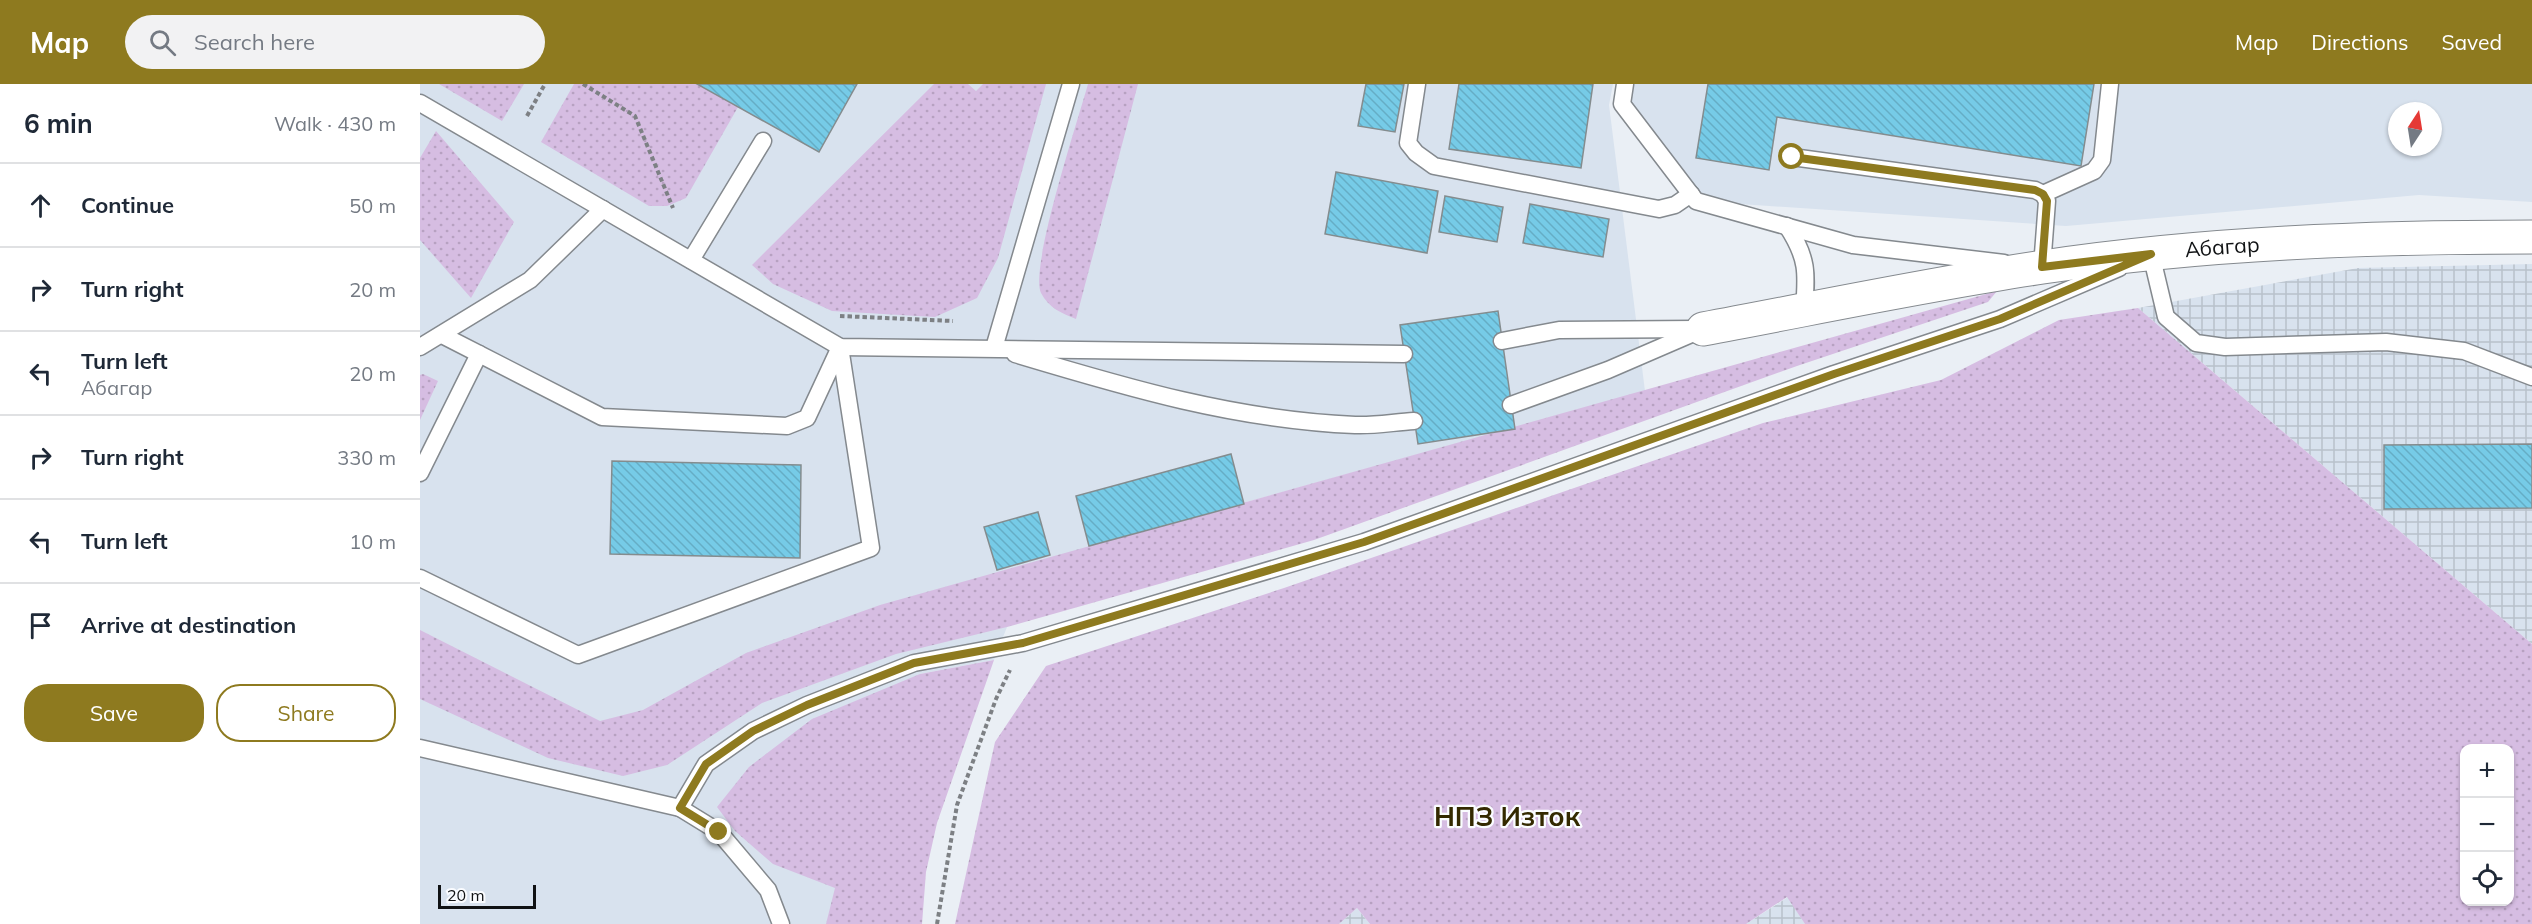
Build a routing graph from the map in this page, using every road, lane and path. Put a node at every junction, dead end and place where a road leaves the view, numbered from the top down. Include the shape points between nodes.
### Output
1 (545, 84) edge
2 (583, 84) edge
3 (1071, 84) edge
4 (1417, 84) edge
5 (1625, 84) edge
6 (2110, 84) edge
7 (420, 103) edge
8 (527, 116) dead end
9 (763, 141) dead end
10 (1792, 157) dead end
11 (1690, 194) junction
12 (2043, 194) junction
13 (674, 208) dead end
14 (603, 209) junction
15 (1787, 226) junction
16 (2532, 237) edge
17 (2151, 254) junction
18 (691, 260) junction
19 (2042, 267) junction
20 (1804, 310) junction
21 (836, 315) dead end
22 (953, 321) dead end
23 (1703, 329) junction
24 (442, 335) junction
25 (1502, 341) dead end
26 (420, 347) edge
27 (840, 347) junction
28 (994, 348) junction
29 (479, 354) junction
30 (1404, 354) dead end
31 (2532, 377) edge
32 (1511, 405) dead end
33 (1414, 421) dead end
34 (420, 473) edge
35 (420, 578) edge
36 (1023, 643) junction
37 (420, 748) edge
38 (680, 808) junction
39 (781, 924) edge
40 (937, 924) edge

1 - 8 path
2 - 13 path via 635,116
3 - 28 lane
4 - 11 lane via 1408,143 1434,166 1659,209 1675,205
5 - 11 lane via 1622,104
6 - 12 lane via 2102,160 2094,171
7 - 14 lane
9 - 18 lane
10 - 12 lane
11 - 15 lane via 1696,201
12 - 19 lane via 2047,201
14 - 18 lane
14 - 24 lane via 530,280
15 - 19 lane via 1853,245
15 - 20 lane via 1804,257
16 - 17 street, Абагар via 2422,238
17 - 19 street, Абагар
17 - 31 lane via 2166,317 2196,343 2225,347 2386,342 2464,351
17 - 36 lane via 2000,319 1834,374 1364,542
18 - 27 lane
19 - 20 street, Абагар
20 - 23 street, Абагар
21 - 22 path
23 - 25 lane via 1559,330
23 - 32 lane via 1608,370
24 - 26 lane
24 - 29 lane
27 - 28 lane
27 - 29 lane via 807,418 787,426 603,417
27 - 35 lane via 871,548 578,655
28 - 30 lane
28 - 33 lane via 1158,397 1276,419 1357,425
29 - 34 lane
36 - 38 lane via 914,663 807,705 753,731 706,764
36 - 40 path via 996,699 957,805
37 - 38 lane
38 - 39 lane via 719,832 768,890

